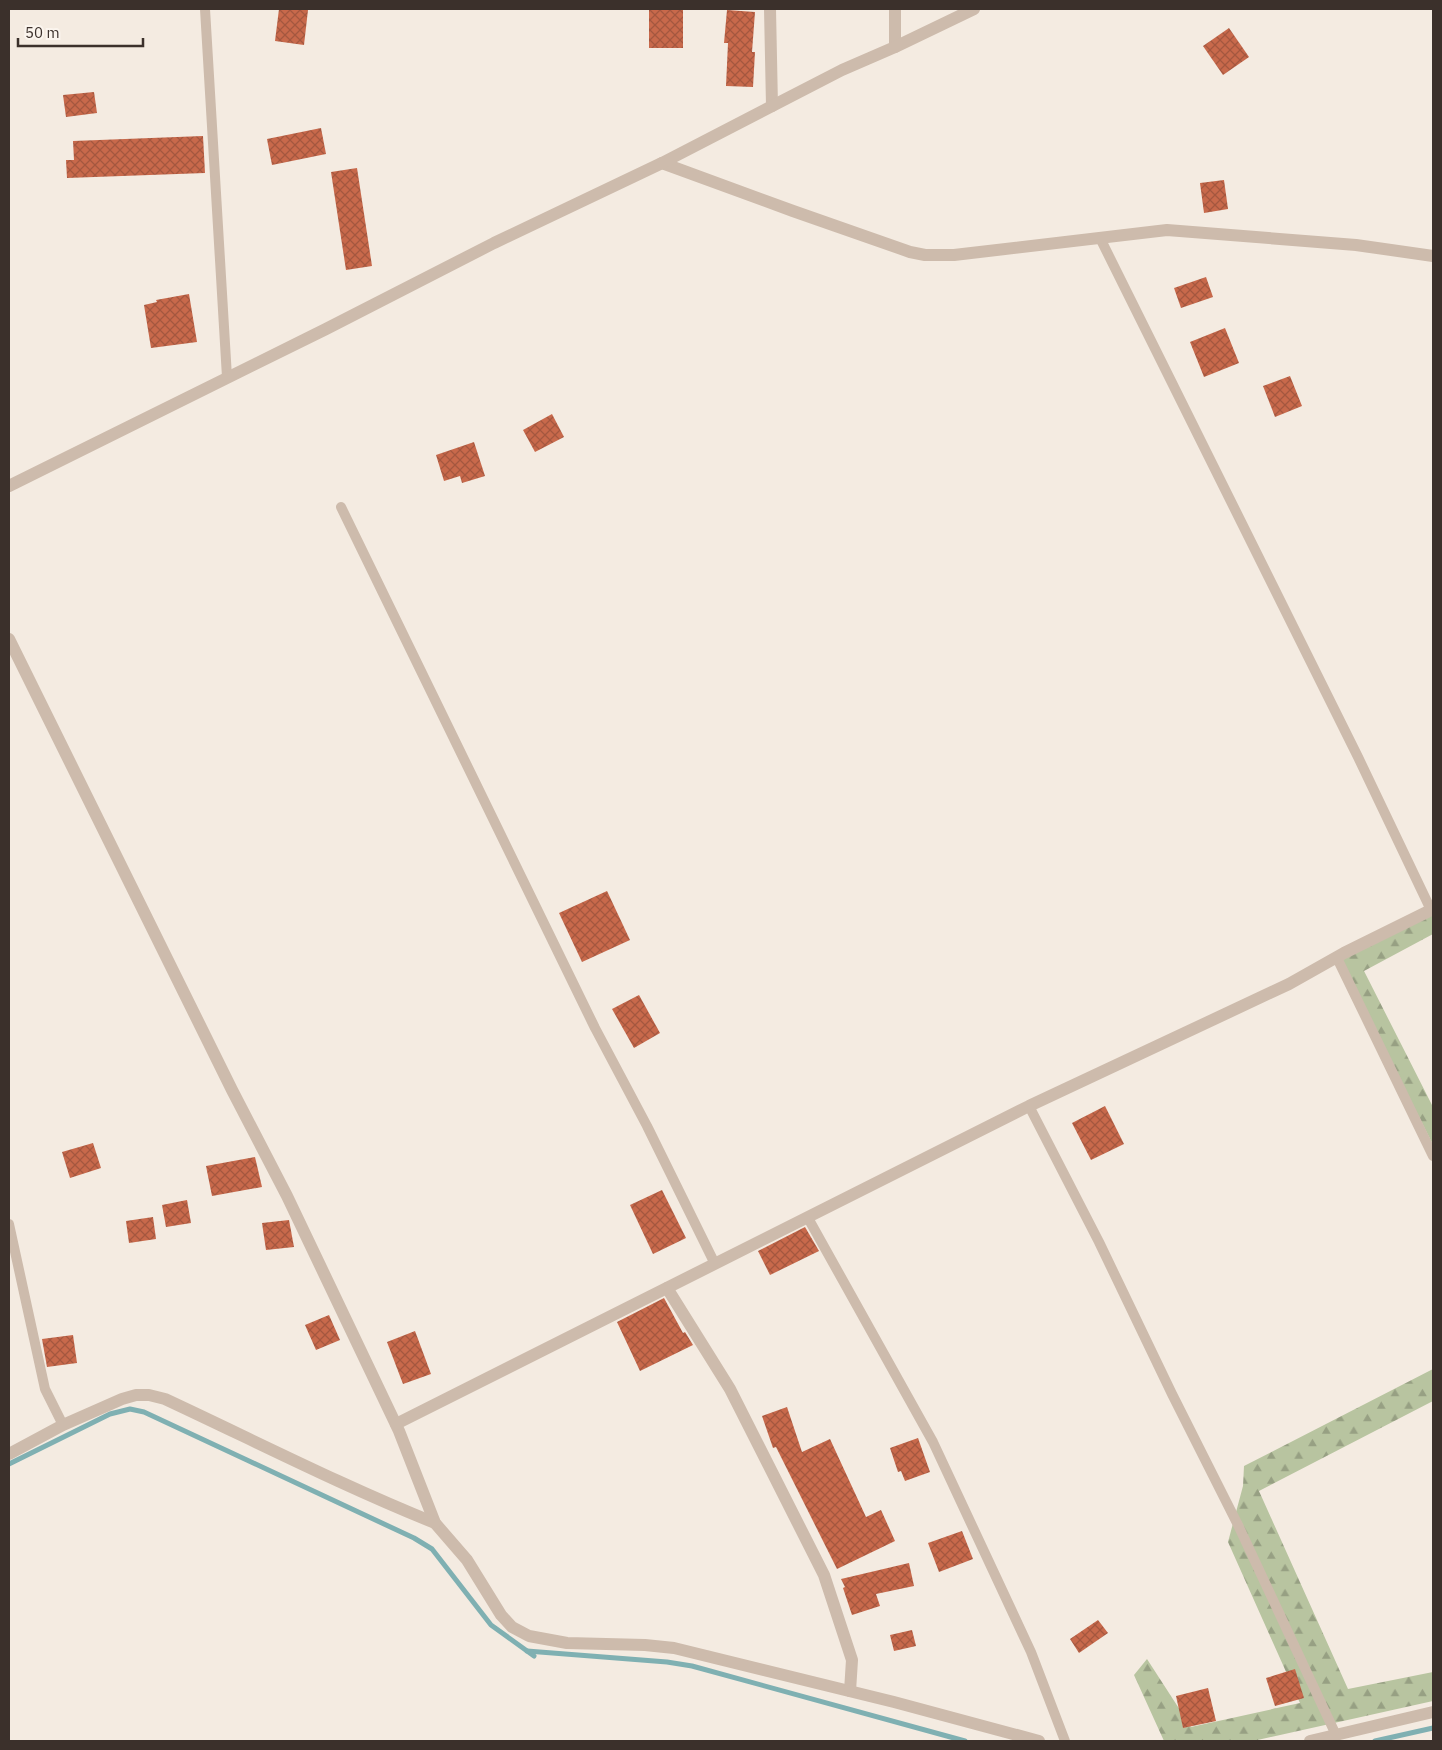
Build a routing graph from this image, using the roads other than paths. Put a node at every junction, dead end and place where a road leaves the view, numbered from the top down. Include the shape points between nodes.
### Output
1 (205, 9) edge
2 (770, 9) edge
3 (895, 9) edge
4 (974, 9) edge
5 (895, 47) junction
6 (772, 106) junction
7 (662, 163) junction
8 (1100, 238) junction
9 (1433, 256) edge
10 (226, 377) junction
11 (9, 486) edge
12 (341, 507) dead end
13 (9, 639) edge
14 (1432, 909) edge
15 (1337, 958) junction
16 (1029, 1106) junction
17 (1433, 1156) edge
18 (808, 1218) junction
19 (9, 1224) edge
20 (715, 1264) junction
21 (667, 1288) junction
22 (396, 1424) junction
23 (63, 1426) junction
24 (9, 1454) edge
25 (435, 1523) junction
26 (850, 1691) junction
27 (1433, 1712) edge
28 (1336, 1735) junction
29 (1039, 1741) edge
30 (1065, 1741) edge
31 (1310, 1741) edge

1 - 10 lane
2 - 6 street
3 - 5 street
4 - 5 street
5 - 6 street
6 - 7 street
7 - 8 street via 925,255 954,255
7 - 10 street
8 - 9 street via 1179,230 1356,245
8 - 14 lane
10 - 11 street
12 - 20 lane via 595,1028
13 - 22 street via 287,1196
14 - 15 street
15 - 16 street via 1289,984
15 - 17 lane
16 - 18 street
16 - 28 lane via 1100,1242
18 - 20 street
18 - 30 lane via 932,1442 1031,1652
19 - 23 lane via 45,1388
20 - 21 street
21 - 22 street
21 - 26 street via 730,1389 824,1575 852,1660
22 - 25 street
23 - 24 street
23 - 25 street via 136,1395 165,1398 321,1474
25 - 26 street via 467,1560 501,1616 512,1627 529,1636 567,1643 674,1648
26 - 29 street
27 - 28 street
28 - 31 street

